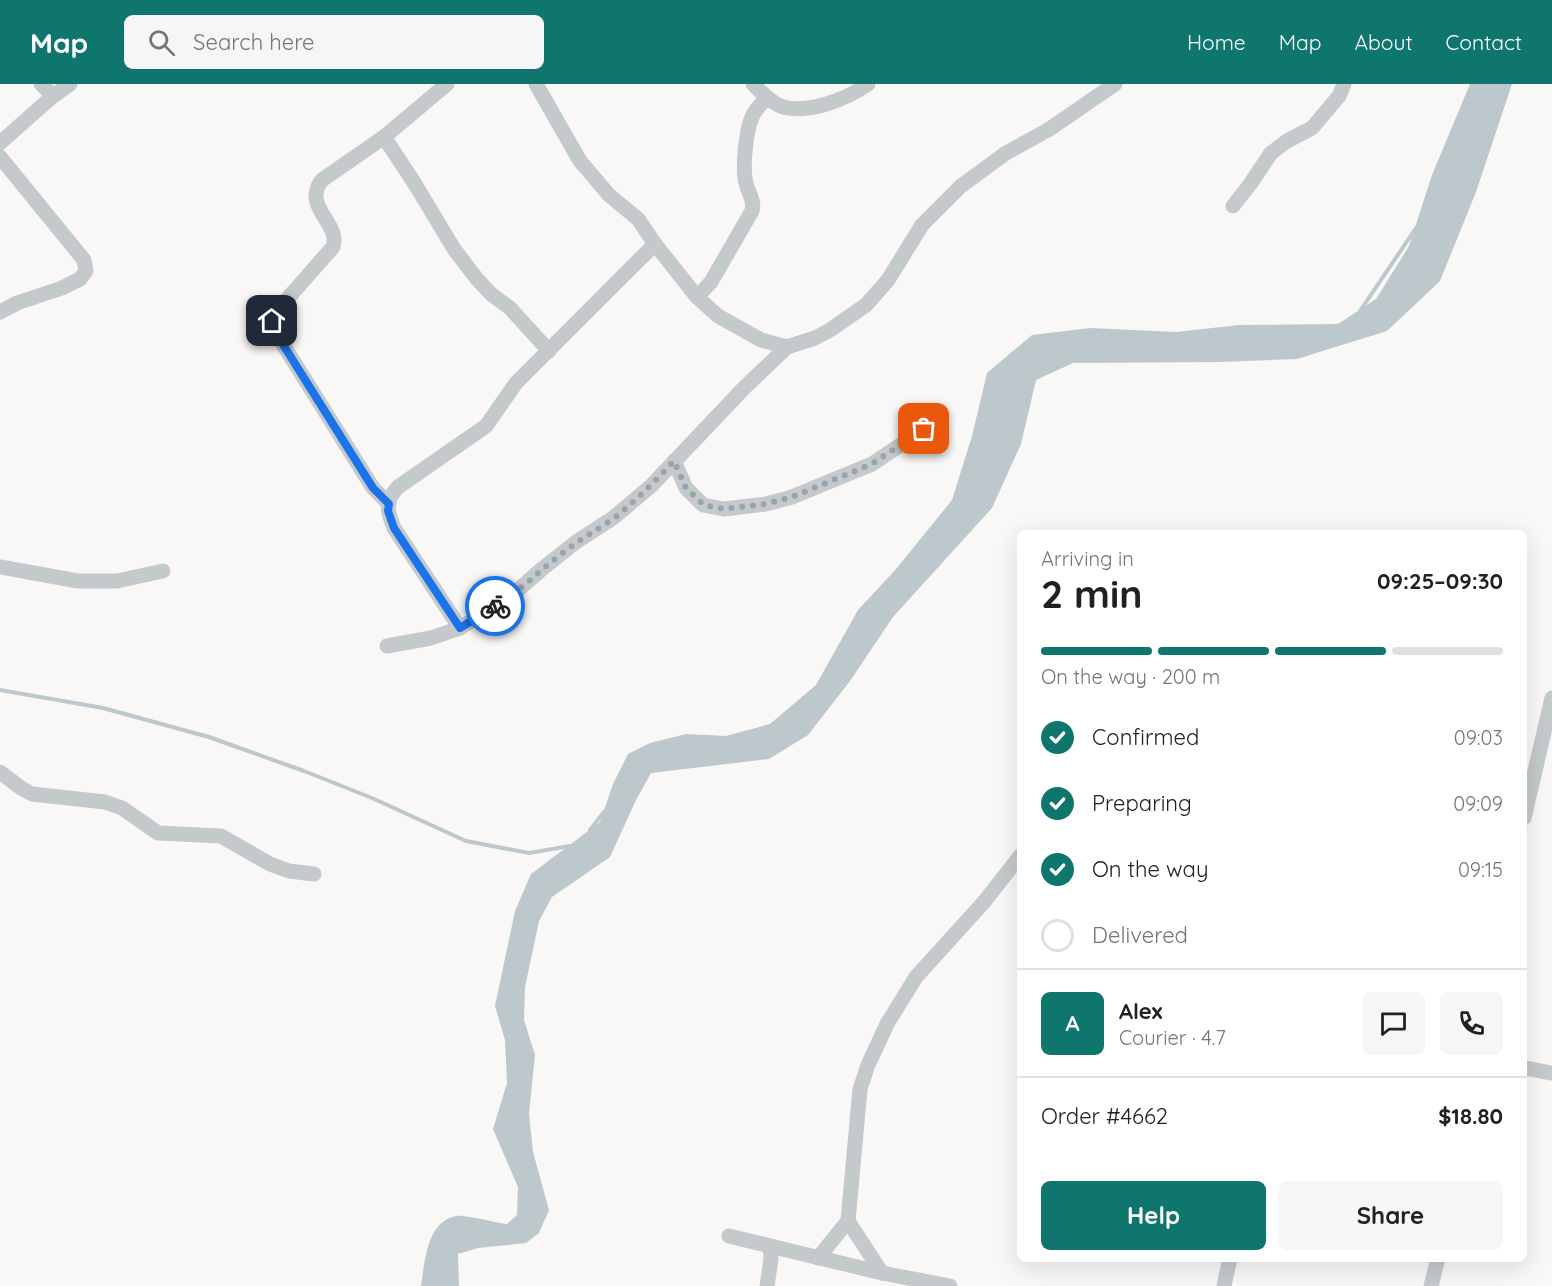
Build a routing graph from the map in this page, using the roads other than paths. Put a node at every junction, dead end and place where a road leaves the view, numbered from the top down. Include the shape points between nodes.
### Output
1 (41, 84) edge
2 (70, 84) edge
3 (536, 84) edge
4 (753, 84) edge
5 (868, 84) edge
6 (1115, 84) edge
7 (1344, 84) edge
8 (442, 85) edge
9 (53, 96) junction
10 (766, 98) junction
11 (384, 137) junction
12 (0, 143) edge
13 (0, 157) edge
14 (1233, 206) dead end
15 (655, 244) junction
16 (697, 297) junction
17 (0, 312) edge
18 (787, 347) junction
19 (549, 351) junction
20 (942, 418) dead end
21 (674, 461) junction
22 (389, 504) junction
23 (0, 567) edge
24 (163, 571) dead end
25 (460, 628) junction
26 (387, 646) dead end
27 (1552, 698) edge
28 (0, 772) edge
29 (1527, 805) edge
30 (1017, 863) edge
31 (314, 874) dead end
32 (1527, 1069) edge
33 (1552, 1073) edge
34 (848, 1221) junction
35 (729, 1236) dead end
36 (770, 1246) junction
37 (818, 1258) junction
38 (1229, 1262) edge
39 (1437, 1262) edge
40 (882, 1273) junction
41 (766, 1286) edge
42 (950, 1286) edge
43 (1224, 1286) edge
44 (1431, 1286) edge

1 - 9 street
2 - 9 street
3 - 15 street via 580,161 609,195 638,219
4 - 10 street
5 - 10 street via 828,104 801,108 782,106
6 - 18 street via 961,186 922,225 888,280 866,305 815,338
7 - 14 street via 1339,96 1312,128 1271,153
8 - 11 street
9 - 12 street
10 - 16 street via 758,106 747,132 744,168 752,211 711,282
11 - 19 street via 477,279
11 - 22 street via 322,180 316,190 317,202 336,240 274,314 272,327 373,488
13 - 17 street via 84,260 86,271 80,279 62,288
15 - 16 street
15 - 19 street
16 - 18 street via 718,316 760,339
18 - 21 street
19 - 22 street via 516,383 486,426 398,487 389,496
20 - 21 street via 872,464 766,504 724,509 704,505 686,488
21 - 25 street via 613,518 559,555 511,596
22 - 25 street via 394,528
23 - 24 street via 78,581 117,581
25 - 26 street
27 - 29 street
28 - 31 street via 32,794 105,802 122,808 158,833 221,836 270,864
30 - 34 street via 916,977 887,1024 860,1089
32 - 33 street
34 - 37 street
34 - 40 street
35 - 36 street
36 - 37 street
36 - 41 street
37 - 40 street
38 - 43 street
39 - 44 street
40 - 42 street

